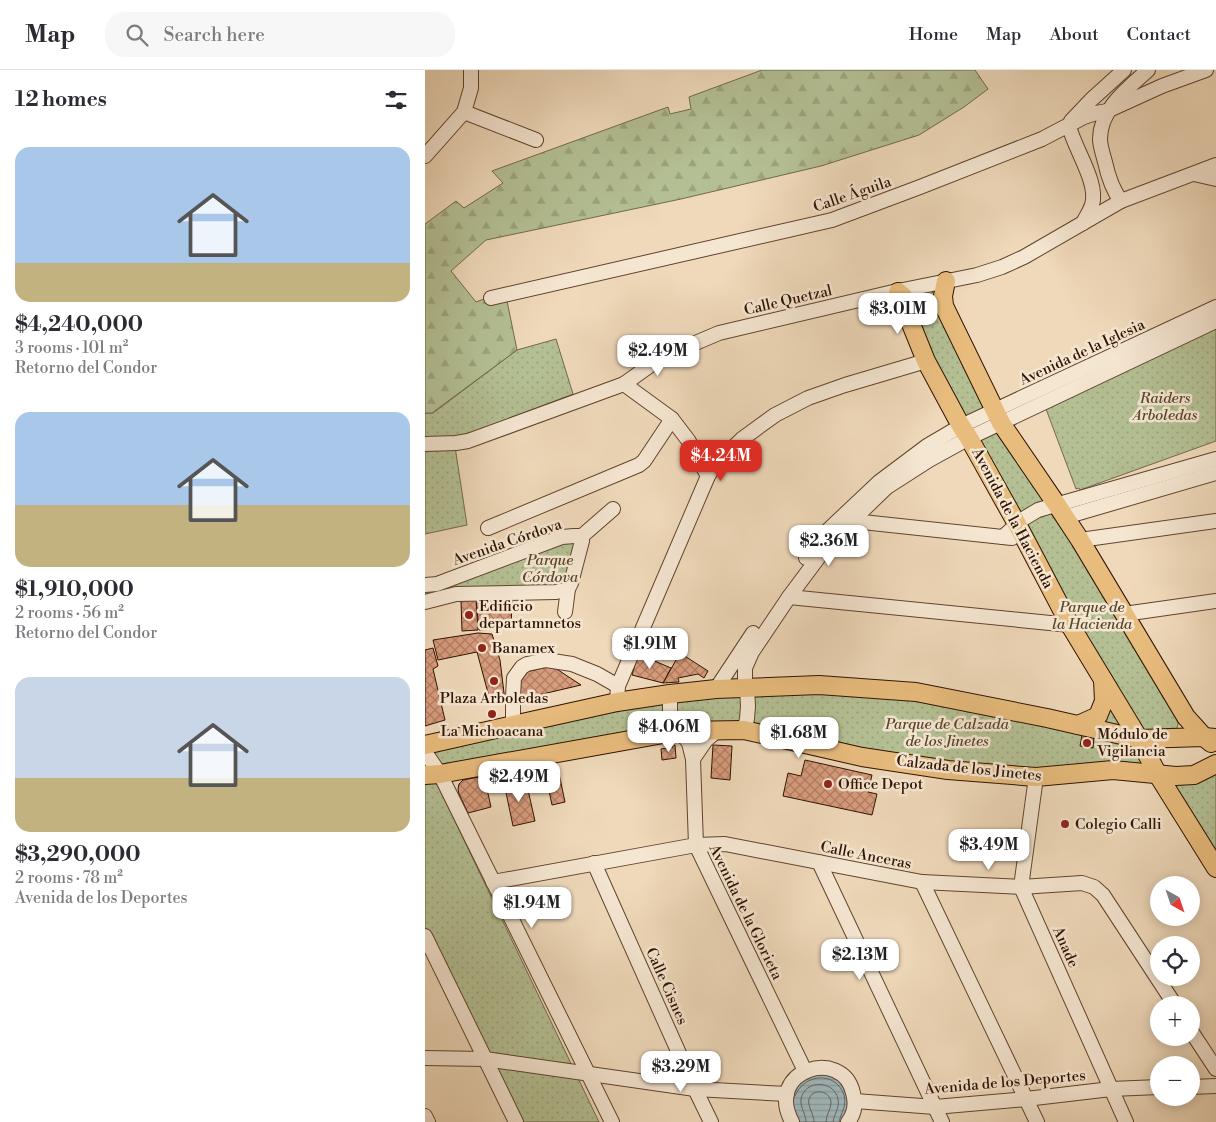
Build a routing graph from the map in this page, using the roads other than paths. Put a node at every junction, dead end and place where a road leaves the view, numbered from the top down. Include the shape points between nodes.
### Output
1 (471, 70) edge
2 (1124, 70) edge
3 (1148, 70) edge
4 (1206, 70) edge
5 (1107, 111) junction
6 (464, 112) junction
7 (1069, 126) junction
8 (536, 140) dead end
9 (425, 156) edge
10 (1216, 165) edge
11 (1193, 174) junction
12 (1216, 179) edge
13 (1121, 201) junction
14 (1082, 224) junction
15 (946, 281) junction
16 (896, 292) junction
17 (491, 298) dead end
18 (1216, 307) edge
19 (1216, 321) edge
20 (926, 361) junction
21 (624, 384) junction
22 (998, 417) junction
23 (673, 419) junction
24 (965, 432) junction
25 (425, 444) edge
26 (1216, 458) edge
27 (1216, 473) edge
28 (708, 476) junction
29 (876, 498) junction
30 (613, 510) dead end
31 (1061, 511) junction
32 (853, 521) junction
33 (1216, 521) edge
34 (883, 524) junction
35 (487, 528) dead end
36 (1021, 532) junction
37 (582, 536) junction
38 (1080, 540) junction
39 (425, 585) edge
40 (568, 589) junction
41 (789, 596) junction
42 (1216, 601) edge
43 (425, 602) edge
44 (565, 612) dead end
45 (1124, 614) junction
46 (1070, 625) junction
47 (1103, 680) junction
48 (747, 689) junction
49 (716, 690) junction
50 (617, 694) junction
51 (670, 694) junction
52 (513, 725) junction
53 (1078, 726) junction
54 (718, 730) junction
55 (744, 730) junction
56 (680, 731) junction
57 (1139, 739) junction
58 (1212, 741) edge
59 (425, 745) edge
60 (425, 752) edge
61 (693, 759) junction
62 (1216, 764) edge
63 (432, 774) edge
64 (1157, 775) junction
65 (1037, 777) junction
66 (696, 845) junction
67 (819, 862) junction
68 (594, 863) junction
69 (1216, 868) edge
70 (493, 882) junction
71 (922, 882) junction
72 (1021, 887) junction
73 (425, 936) edge
74 (1169, 996) edge
75 (1200, 1045) edge
76 (425, 1058) edge
77 (485, 1059) junction
78 (1216, 1069) edge
79 (805, 1071) junction
80 (589, 1074) junction
81 (1216, 1086) edge
82 (1150, 1087) edge
83 (1200, 1087) edge
84 (695, 1089) junction
85 (1111, 1089) junction
86 (787, 1094) junction
87 (1026, 1099) junction
88 (855, 1101) junction
89 (935, 1107) junction
90 (425, 1116) edge
91 (428, 1122) edge
92 (516, 1122) edge
93 (612, 1122) edge
94 (711, 1122) edge
95 (792, 1122) edge
96 (848, 1122) edge
97 (942, 1122) edge
98 (1037, 1122) edge
99 (1126, 1122) edge

1 - 6 street via 471,88
2 - 7 street via 1076,114
3 - 5 street
4 - 5 street, Calle Águila
5 - 7 street, Calle Águila via 1084,117
5 - 13 street via 1100,139 1113,190
6 - 8 street
6 - 9 street
7 - 14 street via 1093,188 1092,207
7 - 17 street, Calle Águila via 832,220
10 - 11 street, Calle Quetzal
11 - 12 street
11 - 13 street, Calle Quetzal
13 - 14 street, Calle Quetzal
14 - 15 street, Calle Quetzal via 1009,264
15 - 16 street, Calle Quetzal
15 - 22 main road via 944,306
16 - 20 main road, Avenida de la Hacienda via 903,296
16 - 21 street, Calle Quetzal via 719,333 652,364
18 - 22 street, Avenida de la Iglesia
19 - 22 street, Avenida de la Iglesia
20 - 24 main road, Avenida de la Hacienda
20 - 28 street via 808,398 775,415 742,439
21 - 23 street
21 - 25 street, Calle Quetzal via 468,441
22 - 24 street, Avenida de la Iglesia
22 - 31 main road
23 - 28 street
23 - 35 street via 639,465
24 - 29 street
24 - 36 main road, Avenida de la Hacienda
24 - 49 street via 927,446 879,482 825,533
26 - 31 street
27 - 31 street
28 - 50 street
29 - 32 street
29 - 34 street via 875,514
30 - 37 street
31 - 36 street via 1038,510 1029,514
31 - 38 main road
32 - 34 street
32 - 41 street via 830,542
33 - 38 street
34 - 36 street via 1003,537
36 - 46 main road, Avenida de la Hacienda
37 - 39 street, Avenida Córdova via 562,538 437,584
37 - 40 street, Avenida Córdova
38 - 45 main road
40 - 43 street via 456,594
40 - 44 street, Avenida Córdova
41 - 46 street
41 - 48 street via 752,652 745,668
42 - 45 street
45 - 58 main road via 1186,717
46 - 47 main road, Avenida de la Hacienda
47 - 53 main road via 1104,701 1097,716
47 - 57 main road, Avenida de la Hacienda
48 - 49 main road
48 - 53 main road via 819,685 916,692
48 - 55 street
49 - 51 main road
50 - 51 main road
50 - 52 main road
50 - 52 street via 597,674 572,664 546,660 527,664 514,678
51 - 56 street, Avenida de la Glorieta via 670,711
52 - 59 main road
53 - 57 main road
54 - 55 main road, Calzada de los Jinetes
54 - 56 main road, Calzada de los Jinetes
54 - 61 street via 706,740
55 - 65 main road, Calzada de los Jinetes via 862,756 948,770
56 - 61 street, Avenida de la Glorieta via 689,743
56 - 63 main road, Calzada de los Jinetes
57 - 58 main road
57 - 64 main road, Avenida de la Hacienda
60 - 63 street
61 - 66 street, Avenida de la Glorieta
62 - 64 main road, Calzada de los Jinetes via 1194,775
63 - 70 street
64 - 65 main road, Calzada de los Jinetes via 1113,770
64 - 69 main road, Avenida de la Hacienda
65 - 72 street
66 - 67 street, Calle Anceras via 725,844
66 - 68 street, Calle Anceras
66 - 79 street, Avenida de la Glorieta
67 - 71 street, Calle Anceras
67 - 89 street
68 - 70 street, Calle Anceras
68 - 84 street, Calle Cisnes
70 - 80 street
71 - 72 street, Calle Anceras
71 - 87 street
72 - 74 street, Calle Anceras via 1082,883 1094,887 1103,895
72 - 85 street, Anade
73 - 77 street
75 - 78 street
76 - 77 street
77 - 80 street
77 - 92 street
79 - 86 street via 793,1080
79 - 88 street via 827,1068 838,1072 853,1089
80 - 84 street
80 - 93 street
81 - 83 street
82 - 85 street, Avenida de los Deportes
84 - 86 street
84 - 94 street, Calle Cisnes
85 - 87 street, Avenida de los Deportes
85 - 99 street, Anade
86 - 95 street via 787,1113
87 - 89 street, Avenida de los Deportes
87 - 98 street
88 - 89 street, Avenida de los Deportes
88 - 96 street
89 - 97 street
90 - 91 street

